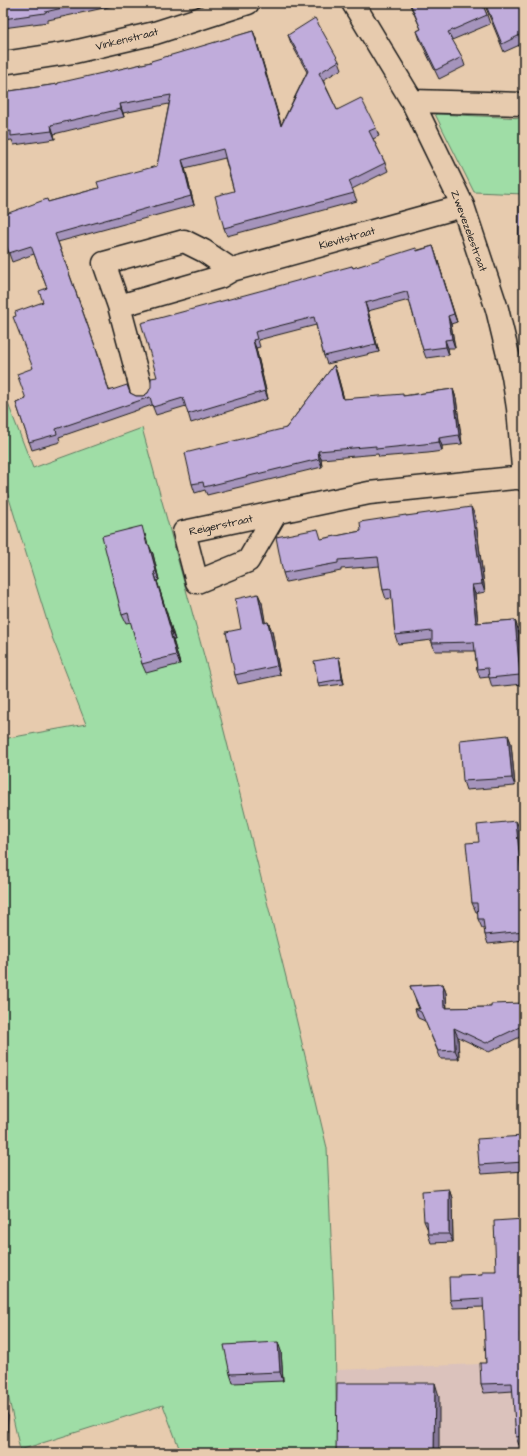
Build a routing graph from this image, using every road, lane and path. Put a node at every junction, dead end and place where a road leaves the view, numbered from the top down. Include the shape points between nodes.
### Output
1 (248, 3) edge
2 (353, 3) edge
3 (3, 63) edge
4 (412, 101) junction
5 (524, 104) edge
6 (463, 206) junction
7 (232, 270) junction
8 (119, 306) junction
9 (142, 392) dead end
10 (521, 408) edge
11 (524, 477) edge
12 (524, 480) edge
13 (276, 513) dead end

1 - 3 street, Vinkenstraat via 155,33 74,52
2 - 4 street, Zwevezelestraat
4 - 5 street
4 - 6 street, Zwevezelestraat
6 - 7 street, Kievitstraat
6 - 10 street, Zwevezelestraat via 497,309
7 - 8 street, Kievitstraat via 220,277
7 - 8 street via 184,240 104,263
8 - 9 street
10 - 11 street, Zwevezelestraat
11 - 12 street, Zwevezelestraat
11 - 13 street via 369,493

